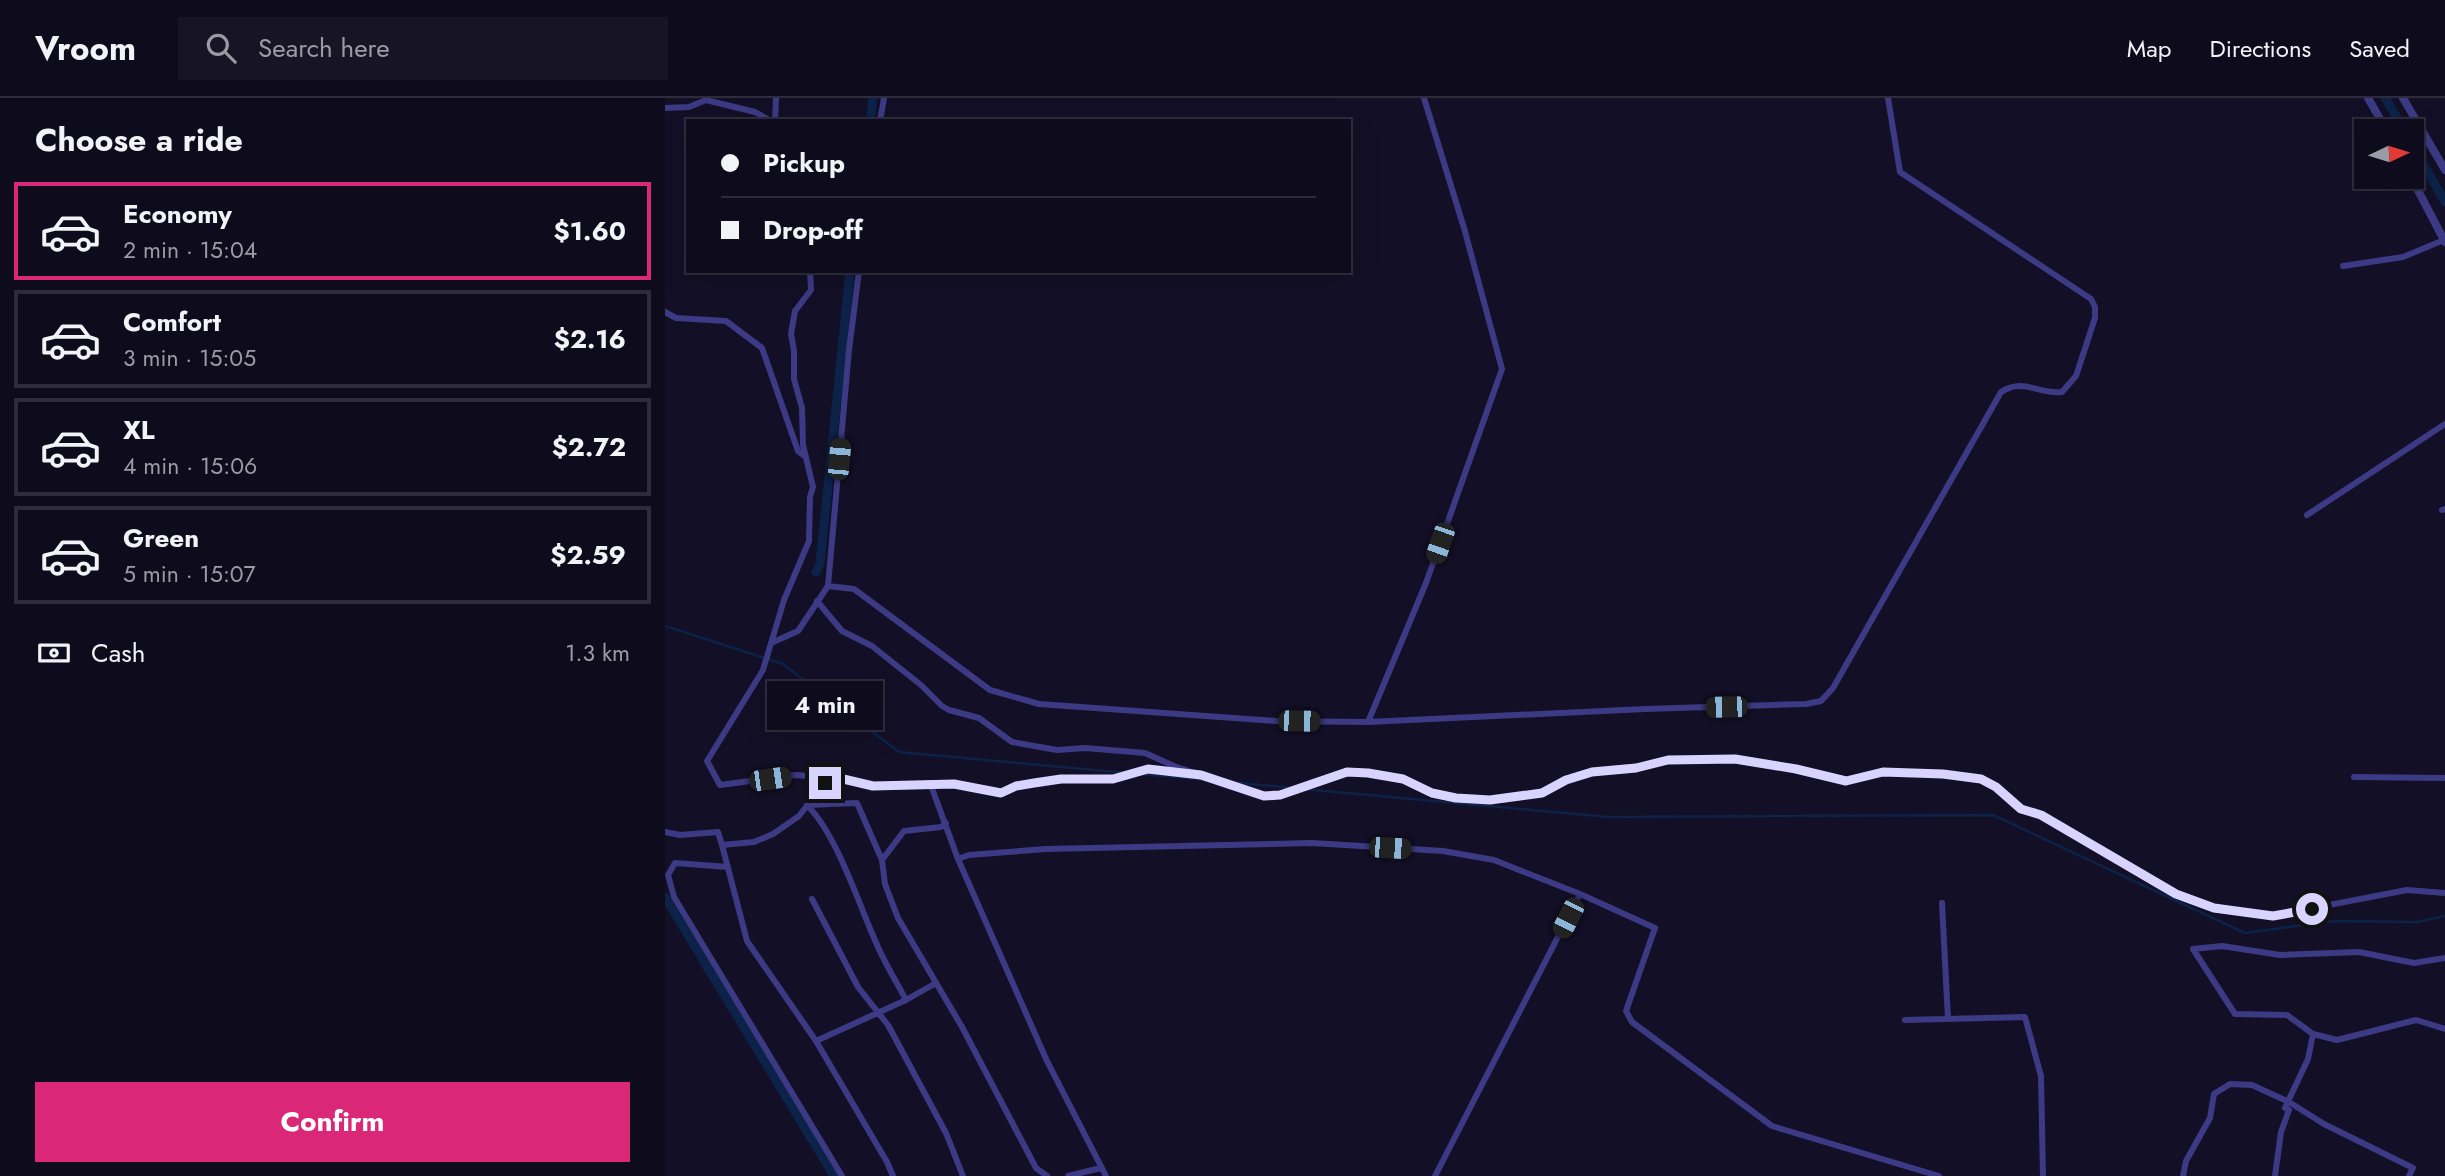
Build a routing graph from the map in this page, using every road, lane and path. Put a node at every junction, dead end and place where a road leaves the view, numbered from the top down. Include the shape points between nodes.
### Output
1 (776, 98) edge
2 (884, 98) edge
3 (1423, 98) edge
4 (1888, 98) edge
5 (2368, 98) edge
6 (2403, 98) edge
7 (702, 99) edge
8 (665, 108) edge
9 (769, 119) edge
10 (773, 119) edge
11 (880, 119) edge
12 (2380, 119) edge
13 (2445, 170) edge
14 (2417, 189) edge
15 (2444, 241) edge
16 (2343, 266) dead end
17 (810, 273) edge
18 (859, 273) edge
19 (665, 312) edge
20 (2445, 424) edge
21 (806, 457) junction
22 (2307, 514) dead end
23 (828, 586) junction
24 (817, 601) junction
25 (771, 643) junction
26 (1368, 722) junction
27 (1201, 775) junction
28 (2354, 777) dead end
29 (839, 778) junction
30 (2445, 778) edge
31 (930, 783) junction
32 (807, 805) junction
33 (946, 823) junction
34 (665, 832) edge
35 (722, 845) junction
36 (958, 859) junction
37 (882, 860) junction
38 (728, 867) junction
39 (2445, 893) edge
40 (1580, 894) junction
41 (812, 899) dead end
42 (1942, 903) dead end
43 (2445, 958) edge
44 (936, 983) junction
45 (907, 1000) junction
46 (879, 1014) junction
47 (1948, 1019) junction
48 (1905, 1020) dead end
49 (2445, 1030) edge
50 (2313, 1034) junction
51 (816, 1041) junction
52 (2289, 1102) junction
53 (1101, 1168) junction
54 (842, 1176) edge
55 (893, 1176) edge
56 (963, 1176) edge
57 (1047, 1176) edge
58 (1068, 1176) edge
59 (1106, 1176) edge
60 (1435, 1176) edge
61 (1939, 1176) edge
62 (2043, 1176) edge
63 (2183, 1176) edge
64 (2275, 1176) edge
65 (2409, 1176) edge

1 - 10 street
2 - 11 street
3 - 26 street via 1502,369 1426,583
4 - 26 street via 1900,172 2091,299 2095,318 2076,376 2062,392 2023,385 2011,385 2001,392 1833,688 1821,701 1806,704
5 - 12 street
6 - 13 street
7 - 8 street via 689,107
7 - 9 street
14 - 15 street
15 - 16 street via 2403,257
17 - 21 street via 811,290 795,312 791,334
18 - 23 street
19 - 21 street via 676,318 726,321 762,348 798,451
20 - 22 street
21 - 25 street via 813,487 809,541
23 - 24 street
23 - 26 street via 854,589 990,690 1038,705 1276,721
24 - 25 street via 798,631
24 - 27 street via 842,631 872,646 942,706 979,718 1012,742 1056,750 1145,753
25 - 29 street via 763,670 707,761 720,785 795,775
27 - 31 street via 1148,769 1113,779 1034,783 1001,793
27 - 39 street via 1264,796 1347,772 1368,773 1403,779 1432,793 1490,800 1542,793 1592,772 1668,760 1735,759 1846,781 1883,772 1943,774 1981,779 2021,809 2041,815 2176,894 2214,908 2273,916 2407,890
28 - 30 street
29 - 31 street via 873,786
29 - 32 street via 825,783
31 - 33 street
32 - 35 street via 773,834 754,842
32 - 37 street via 857,803
32 - 45 street via 836,851 879,950
33 - 36 street
33 - 37 street via 904,831
34 - 35 street via 718,832
35 - 38 street
36 - 40 street via 1046,849 1312,843 1443,851 1494,860
36 - 53 street via 1047,1060
37 - 44 street via 898,918
38 - 51 street via 747,941
38 - 54 street via 675,863 668,875 674,897
40 - 60 street
40 - 61 street via 1655,928 1626,1011 1632,1022 1772,1126
41 - 46 street via 858,987
42 - 47 street
43 - 50 street via 2414,964 2359,951 2280,955 2222,946 2193,949 2235,1014 2287,1015
44 - 45 street
44 - 57 street via 1036,1168
45 - 46 street
46 - 51 street
46 - 56 street via 946,1133
47 - 48 street
47 - 62 street via 2025,1017 2041,1076
49 - 50 street via 2416,1020 2337,1040
50 - 52 street via 2308,1059
51 - 55 street
52 - 63 street via 2252,1085 2229,1084 2214,1094 2210,1118 2186,1161
52 - 64 street
52 - 65 street via 2413,1168
53 - 58 street
53 - 59 street

